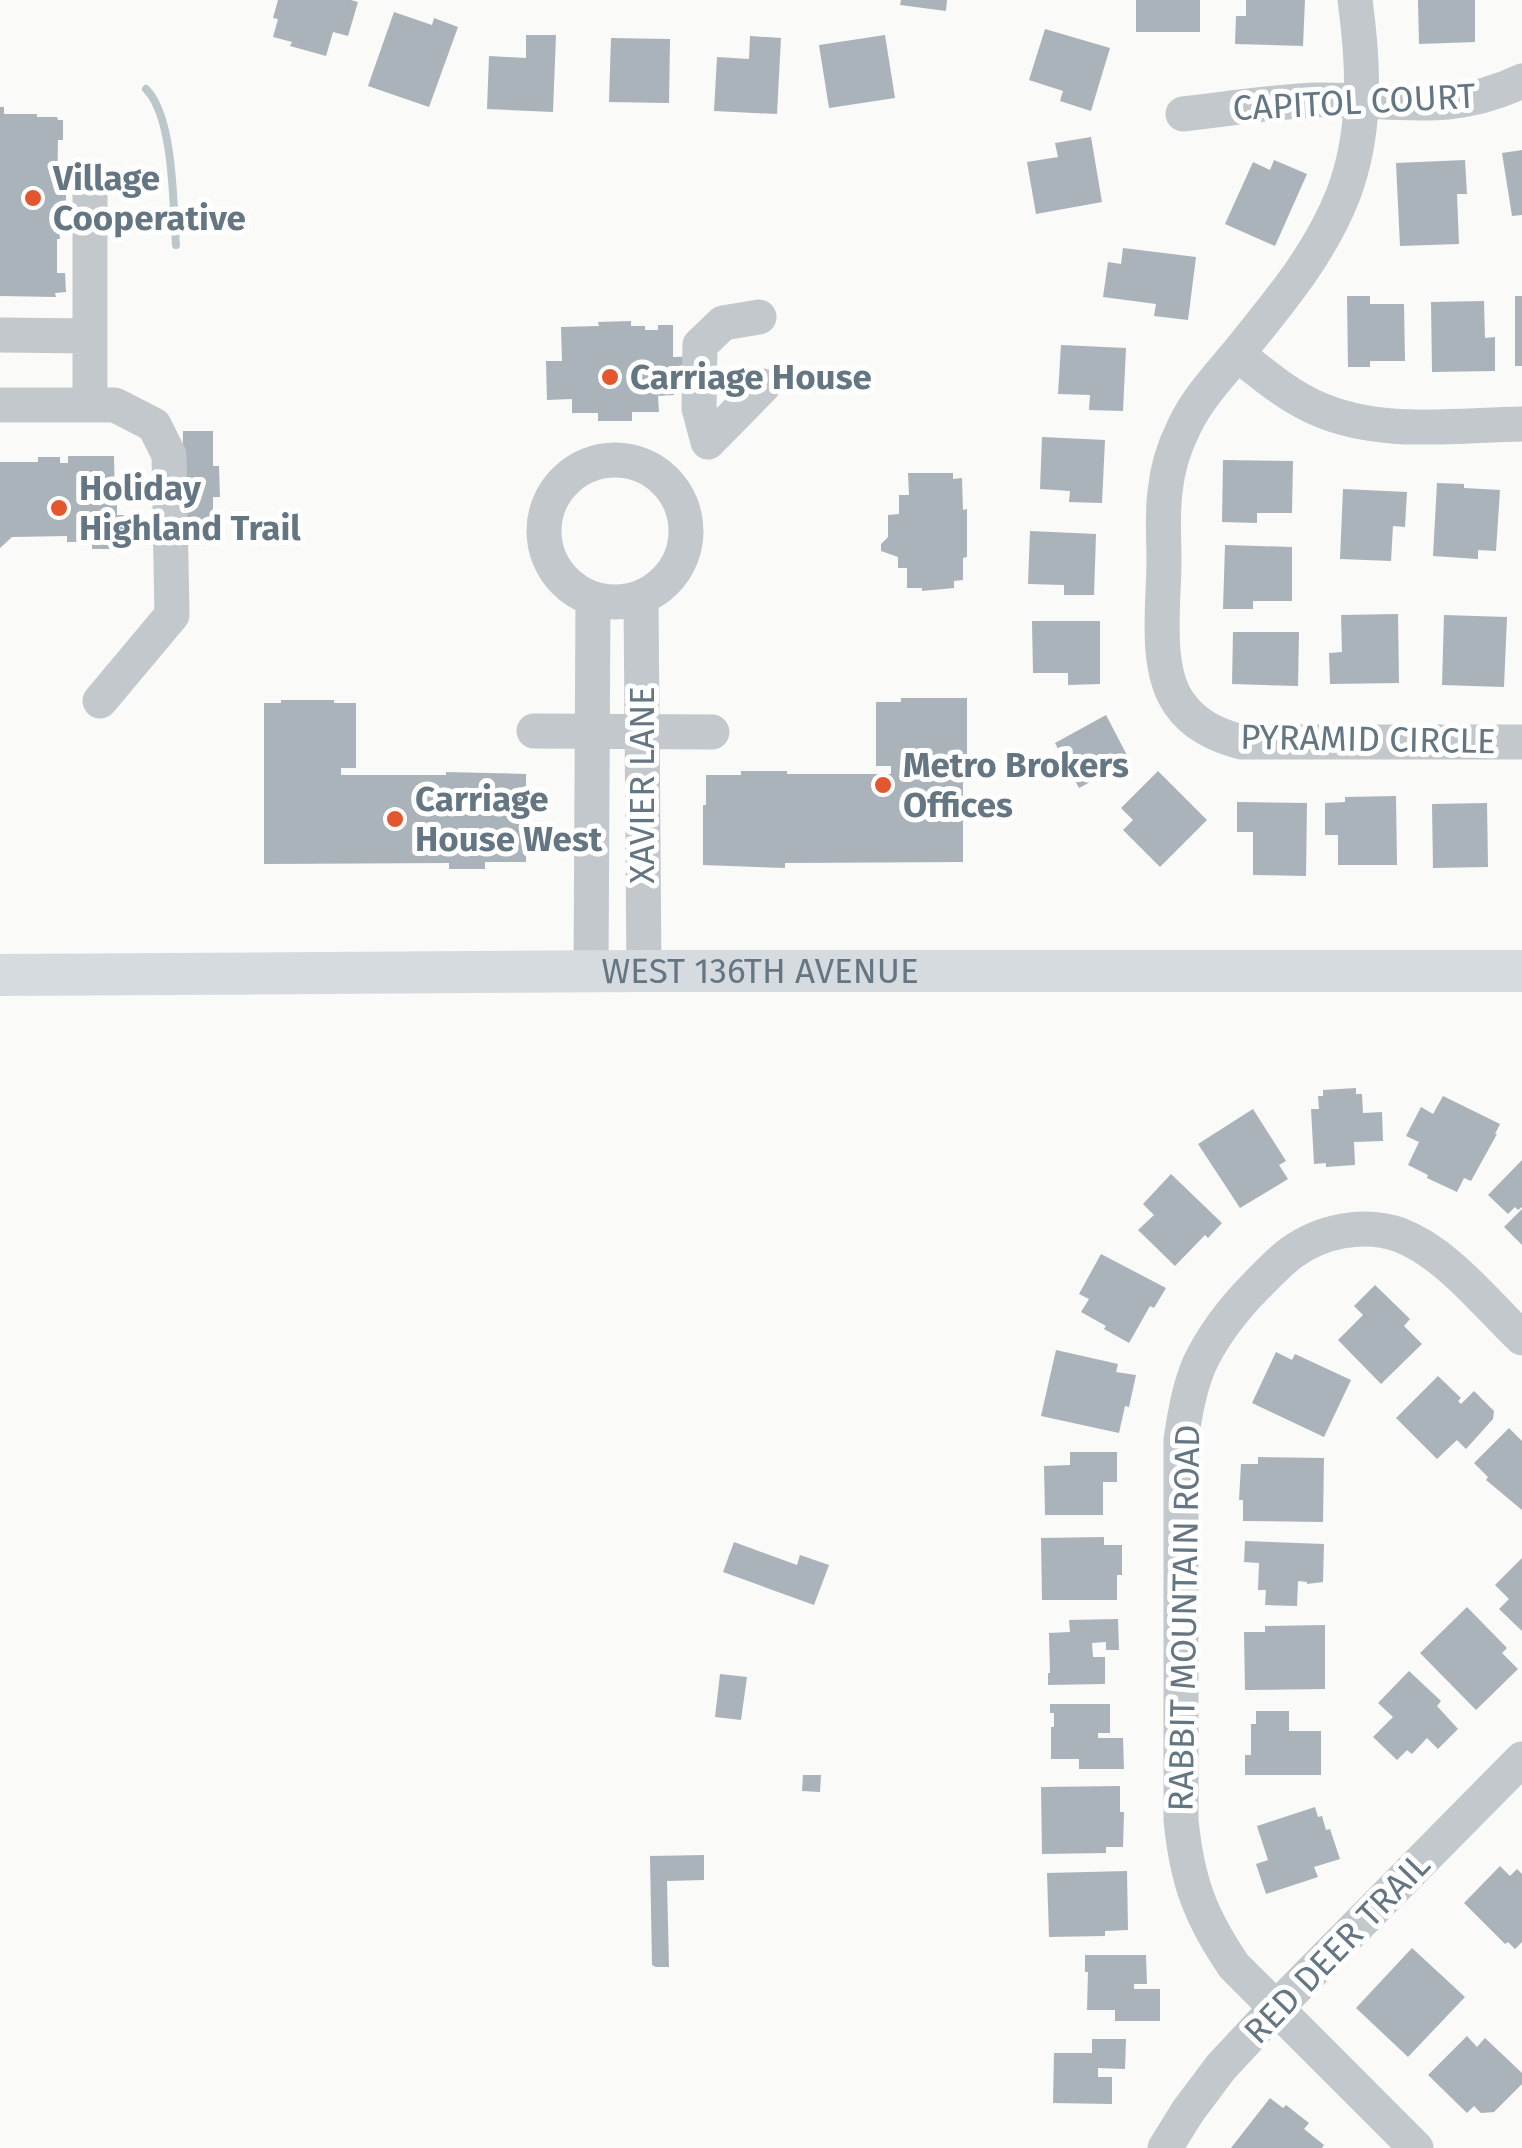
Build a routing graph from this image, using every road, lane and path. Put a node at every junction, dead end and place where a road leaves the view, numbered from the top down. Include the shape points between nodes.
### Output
1 (1355, 0) edge
2 (1522, 81) edge
3 (1362, 101) junction
4 (1183, 114) dead end
5 (90, 178) dead end
6 (759, 317) dead end
7 (0, 335) edge
8 (90, 336) junction
9 (1237, 354) junction
10 (763, 386) dead end
11 (0, 404) edge
12 (90, 404) junction
13 (1522, 424) edge
14 (641, 598) junction
15 (593, 599) junction
16 (100, 701) dead end
17 (534, 731) dead end
18 (593, 731) junction
19 (642, 731) junction
20 (712, 732) dead end
21 (1522, 742) edge
22 (644, 971) junction
23 (591, 972) junction
24 (1522, 972) edge
25 (0, 974) edge
26 (1522, 1338) edge
27 (1516, 1777) edge
28 (1275, 2009) junction
29 (1165, 2148) edge
30 (1416, 2148) edge

1 - 3 street, PYRAMID CIRCLE
2 - 3 street, CAPITOL COURT via 1460,102
3 - 4 street, CAPITOL COURT
3 - 9 street, PYRAMID CIRCLE via 1344,193 1325,236
5 - 8 street
6 - 10 street via 723,323 700,345 699,408 708,442
7 - 8 street
8 - 12 street
9 - 13 street via 1285,391 1354,421 1393,427
9 - 21 street, PYRAMID CIRCLE via 1184,424 1164,494 1163,650 1178,701 1194,721 1241,742
11 - 12 street
12 - 16 street via 115,404 154,426 170,455 172,615
14 - 15 street
14 - 15 street via 674,572 687,533 685,514 667,482 625,461 579,470 549,505 546,551 572,589
14 - 19 street, XAVIER LANE
15 - 18 street, XAVIER LANE
17 - 18 street
18 - 19 street
18 - 23 street, XAVIER LANE
19 - 20 street
19 - 22 street, XAVIER LANE
22 - 23 main road, WEST 136TH AVENUE
22 - 24 main road, WEST 136TH AVENUE
23 - 25 main road, WEST 136TH AVENUE
26 - 28 street, RABBIT MOUNTAIN ROAD via 1423,1246 1370,1229 1341,1231 1290,1254 1244,1298 1200,1365 1181,1440 1184,1856 1211,1933
27 - 28 street, RED DEER TRAIL
28 - 29 street, RED DEER TRAIL via 1221,2067
28 - 30 street, RABBIT MOUNTAIN ROAD

